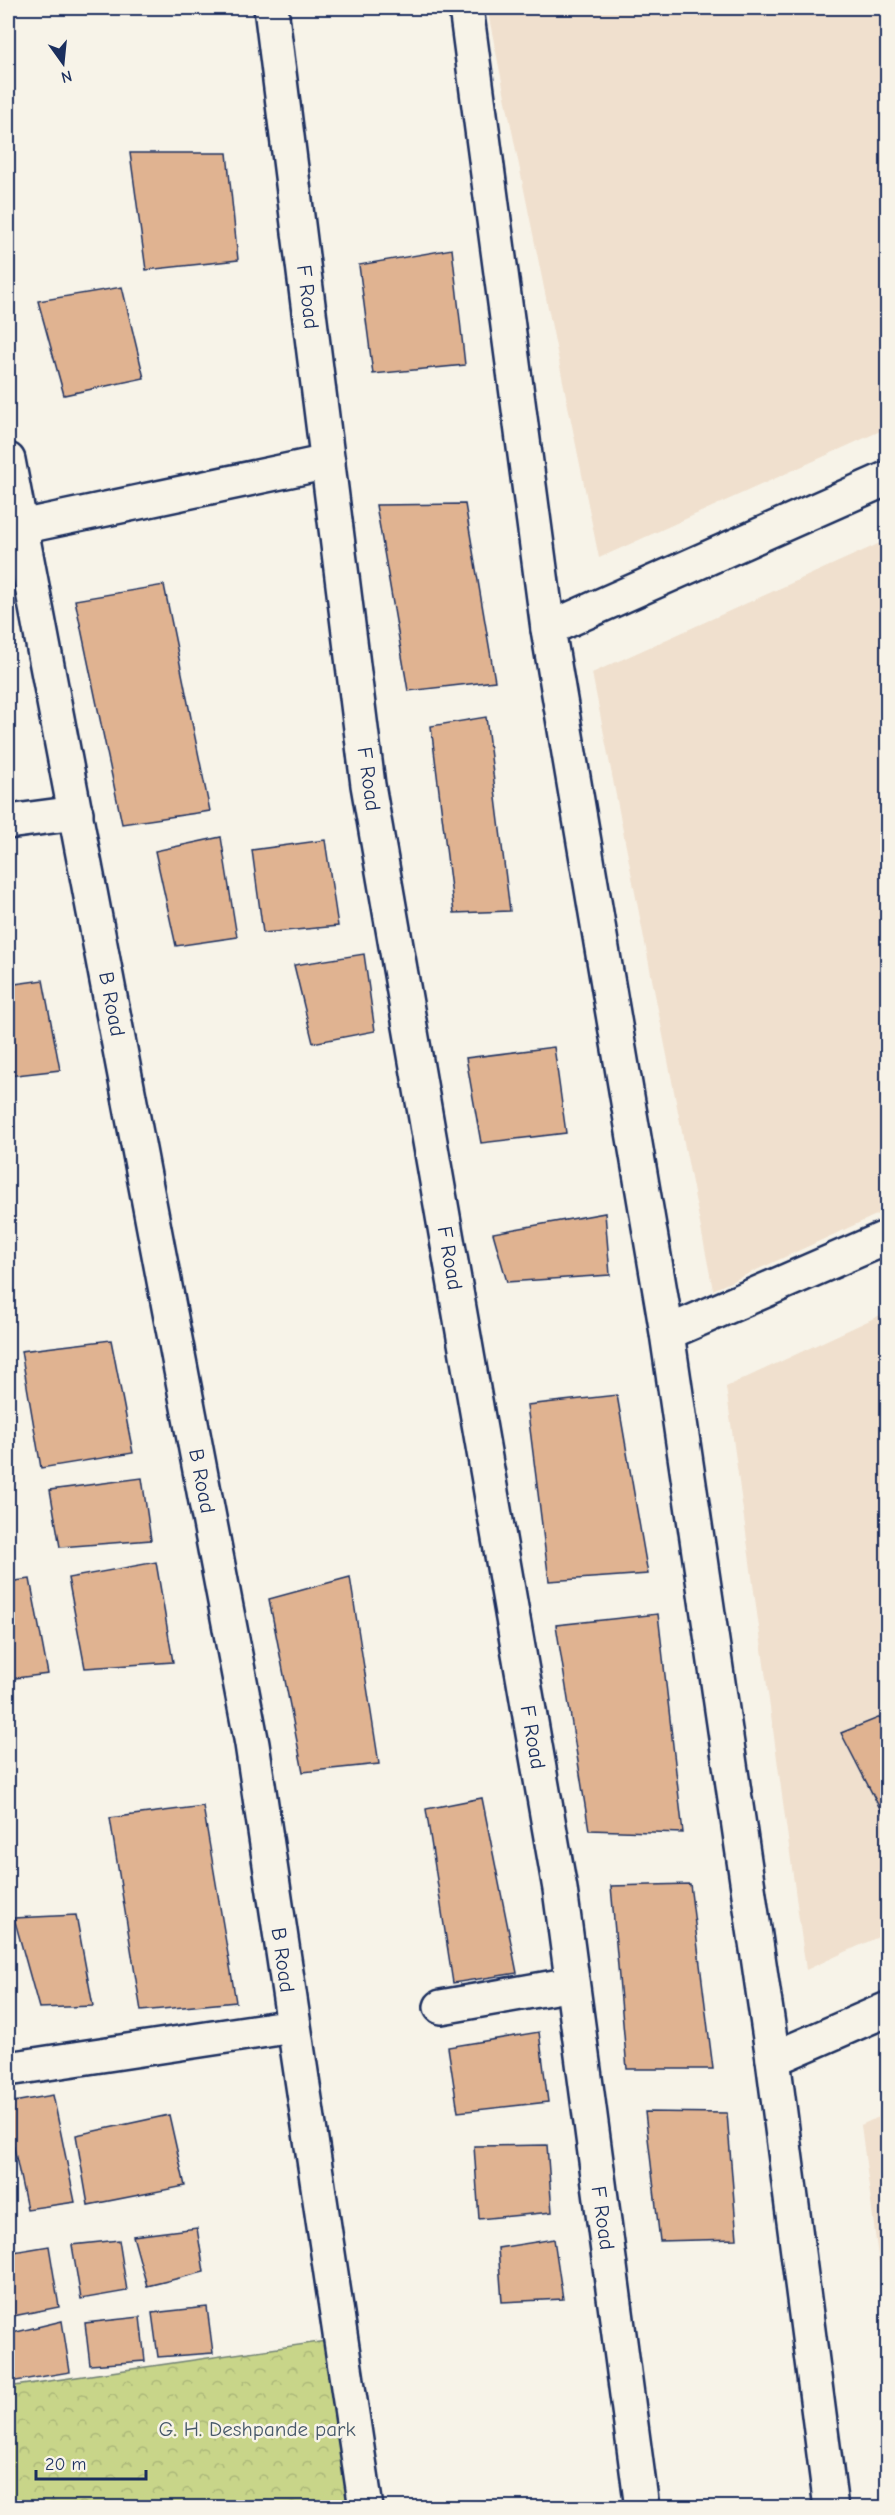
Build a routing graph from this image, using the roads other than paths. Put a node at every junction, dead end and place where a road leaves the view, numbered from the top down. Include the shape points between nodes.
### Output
1 (272, 8) edge
2 (466, 8) edge
3 (8, 460) edge
4 (328, 462) junction
5 (888, 478) edge
6 (21, 527) junction
7 (548, 629) junction
8 (76, 813) junction
9 (8, 822) edge
10 (888, 1237) edge
11 (668, 1333) junction
12 (572, 1984) junction
13 (441, 2007) dead end
14 (888, 2009) edge
15 (293, 2026) junction
16 (773, 2059) junction
17 (8, 2068) edge
18 (366, 2508) edge
19 (642, 2508) edge
20 (831, 2508) edge

1 - 4 street, F Road
2 - 7 street
3 - 6 street, B Road
4 - 6 street
4 - 12 street, F Road via 368,785 560,1889
5 - 7 street
6 - 8 street, B Road
7 - 11 street
8 - 9 street
8 - 15 street, B Road via 252,1744
10 - 11 street
11 - 16 street
12 - 13 street
12 - 19 street, F Road
14 - 16 street
15 - 17 street
15 - 18 street, B Road
16 - 20 street

